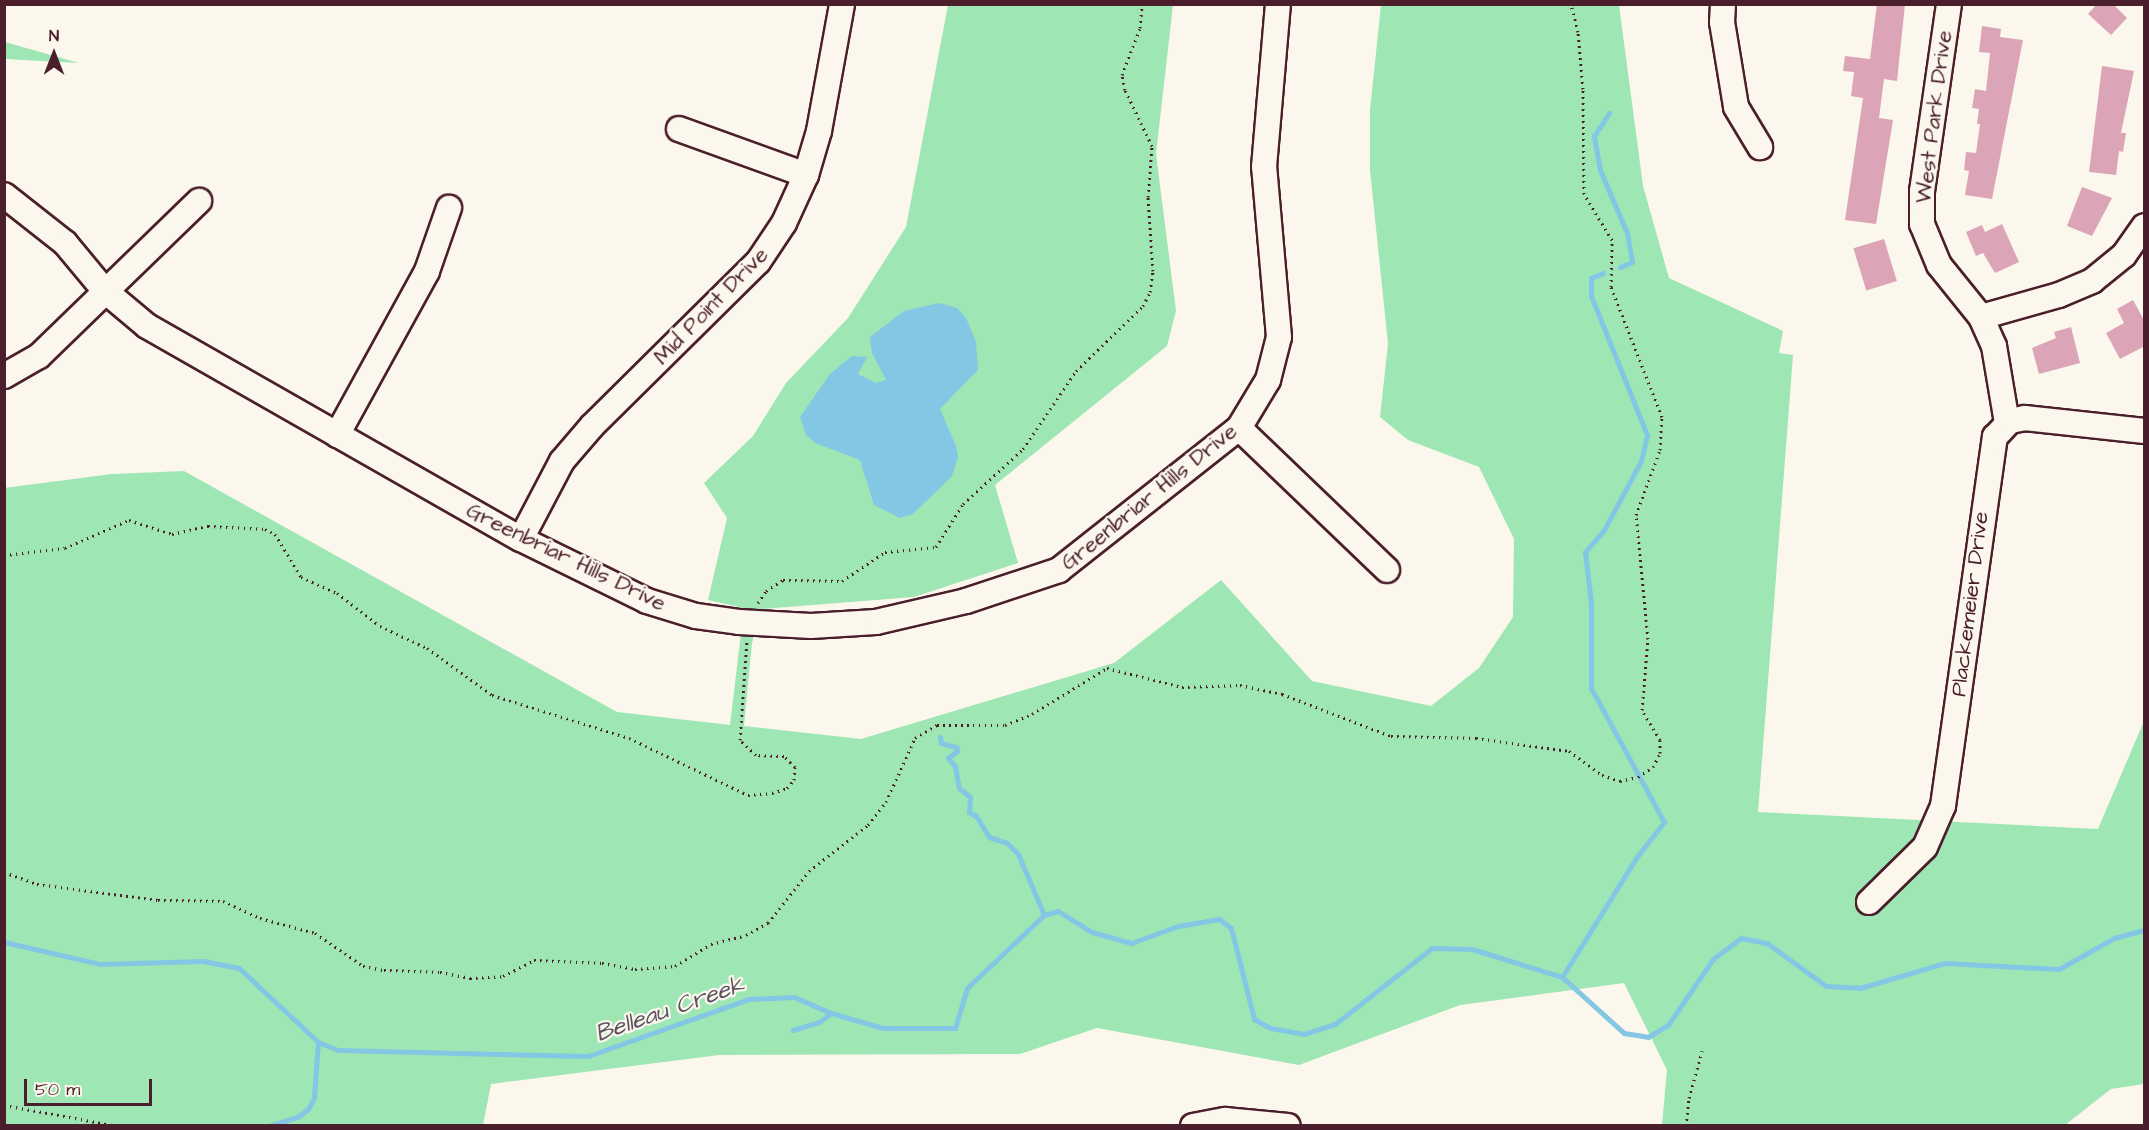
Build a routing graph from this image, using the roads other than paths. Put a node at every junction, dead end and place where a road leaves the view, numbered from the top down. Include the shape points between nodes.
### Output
1 (842, 4) edge
2 (1278, 4) edge
3 (1723, 4) edge
4 (1949, 4) edge
5 (679, 129) dead end
6 (1760, 147) dead end
7 (806, 175) junction
8 (4, 195) edge
9 (199, 201) dead end
10 (449, 208) dead end
11 (2145, 225) edge
12 (104, 290) junction
13 (1981, 317) junction
14 (4, 376) edge
15 (2007, 423) junction
16 (1239, 428) junction
17 (2145, 431) edge
18 (337, 435) junction
19 (521, 539) junction
20 (1388, 570) dead end
21 (1869, 902) dead end
22 (1193, 1125) edge
23 (1288, 1125) edge

1 - 7 street, Mid Point Drive via 819,131
2 - 16 street, Greenbriar Hills Drive via 1264,167 1279,337 1268,380
3 - 6 street via 1722,22 1736,106
4 - 13 street, West Park Drive via 1922,191 1922,224 1927,244 1946,276
5 - 7 street
7 - 19 street, Mid Point Drive via 784,223 758,262 592,426 562,461
8 - 12 street, Greenbriar Hills Drive via 65,243
9 - 12 street
10 - 18 street via 427,272
11 - 13 street via 2124,255 2092,281 2059,295
12 - 14 street via 39,357
12 - 18 street, Greenbriar Hills Drive via 147,326
13 - 15 street, West Park Drive via 1994,346
15 - 17 street via 2052,418
15 - 21 street, Plackemeier Drive via 1991,447 1940,820 1924,847
16 - 19 street, Greenbriar Hills Drive via 1059,570 909,616 811,626 696,616 663,607
16 - 20 street
18 - 19 street, Greenbriar Hills Drive
22 - 23 street via 1225,1120

